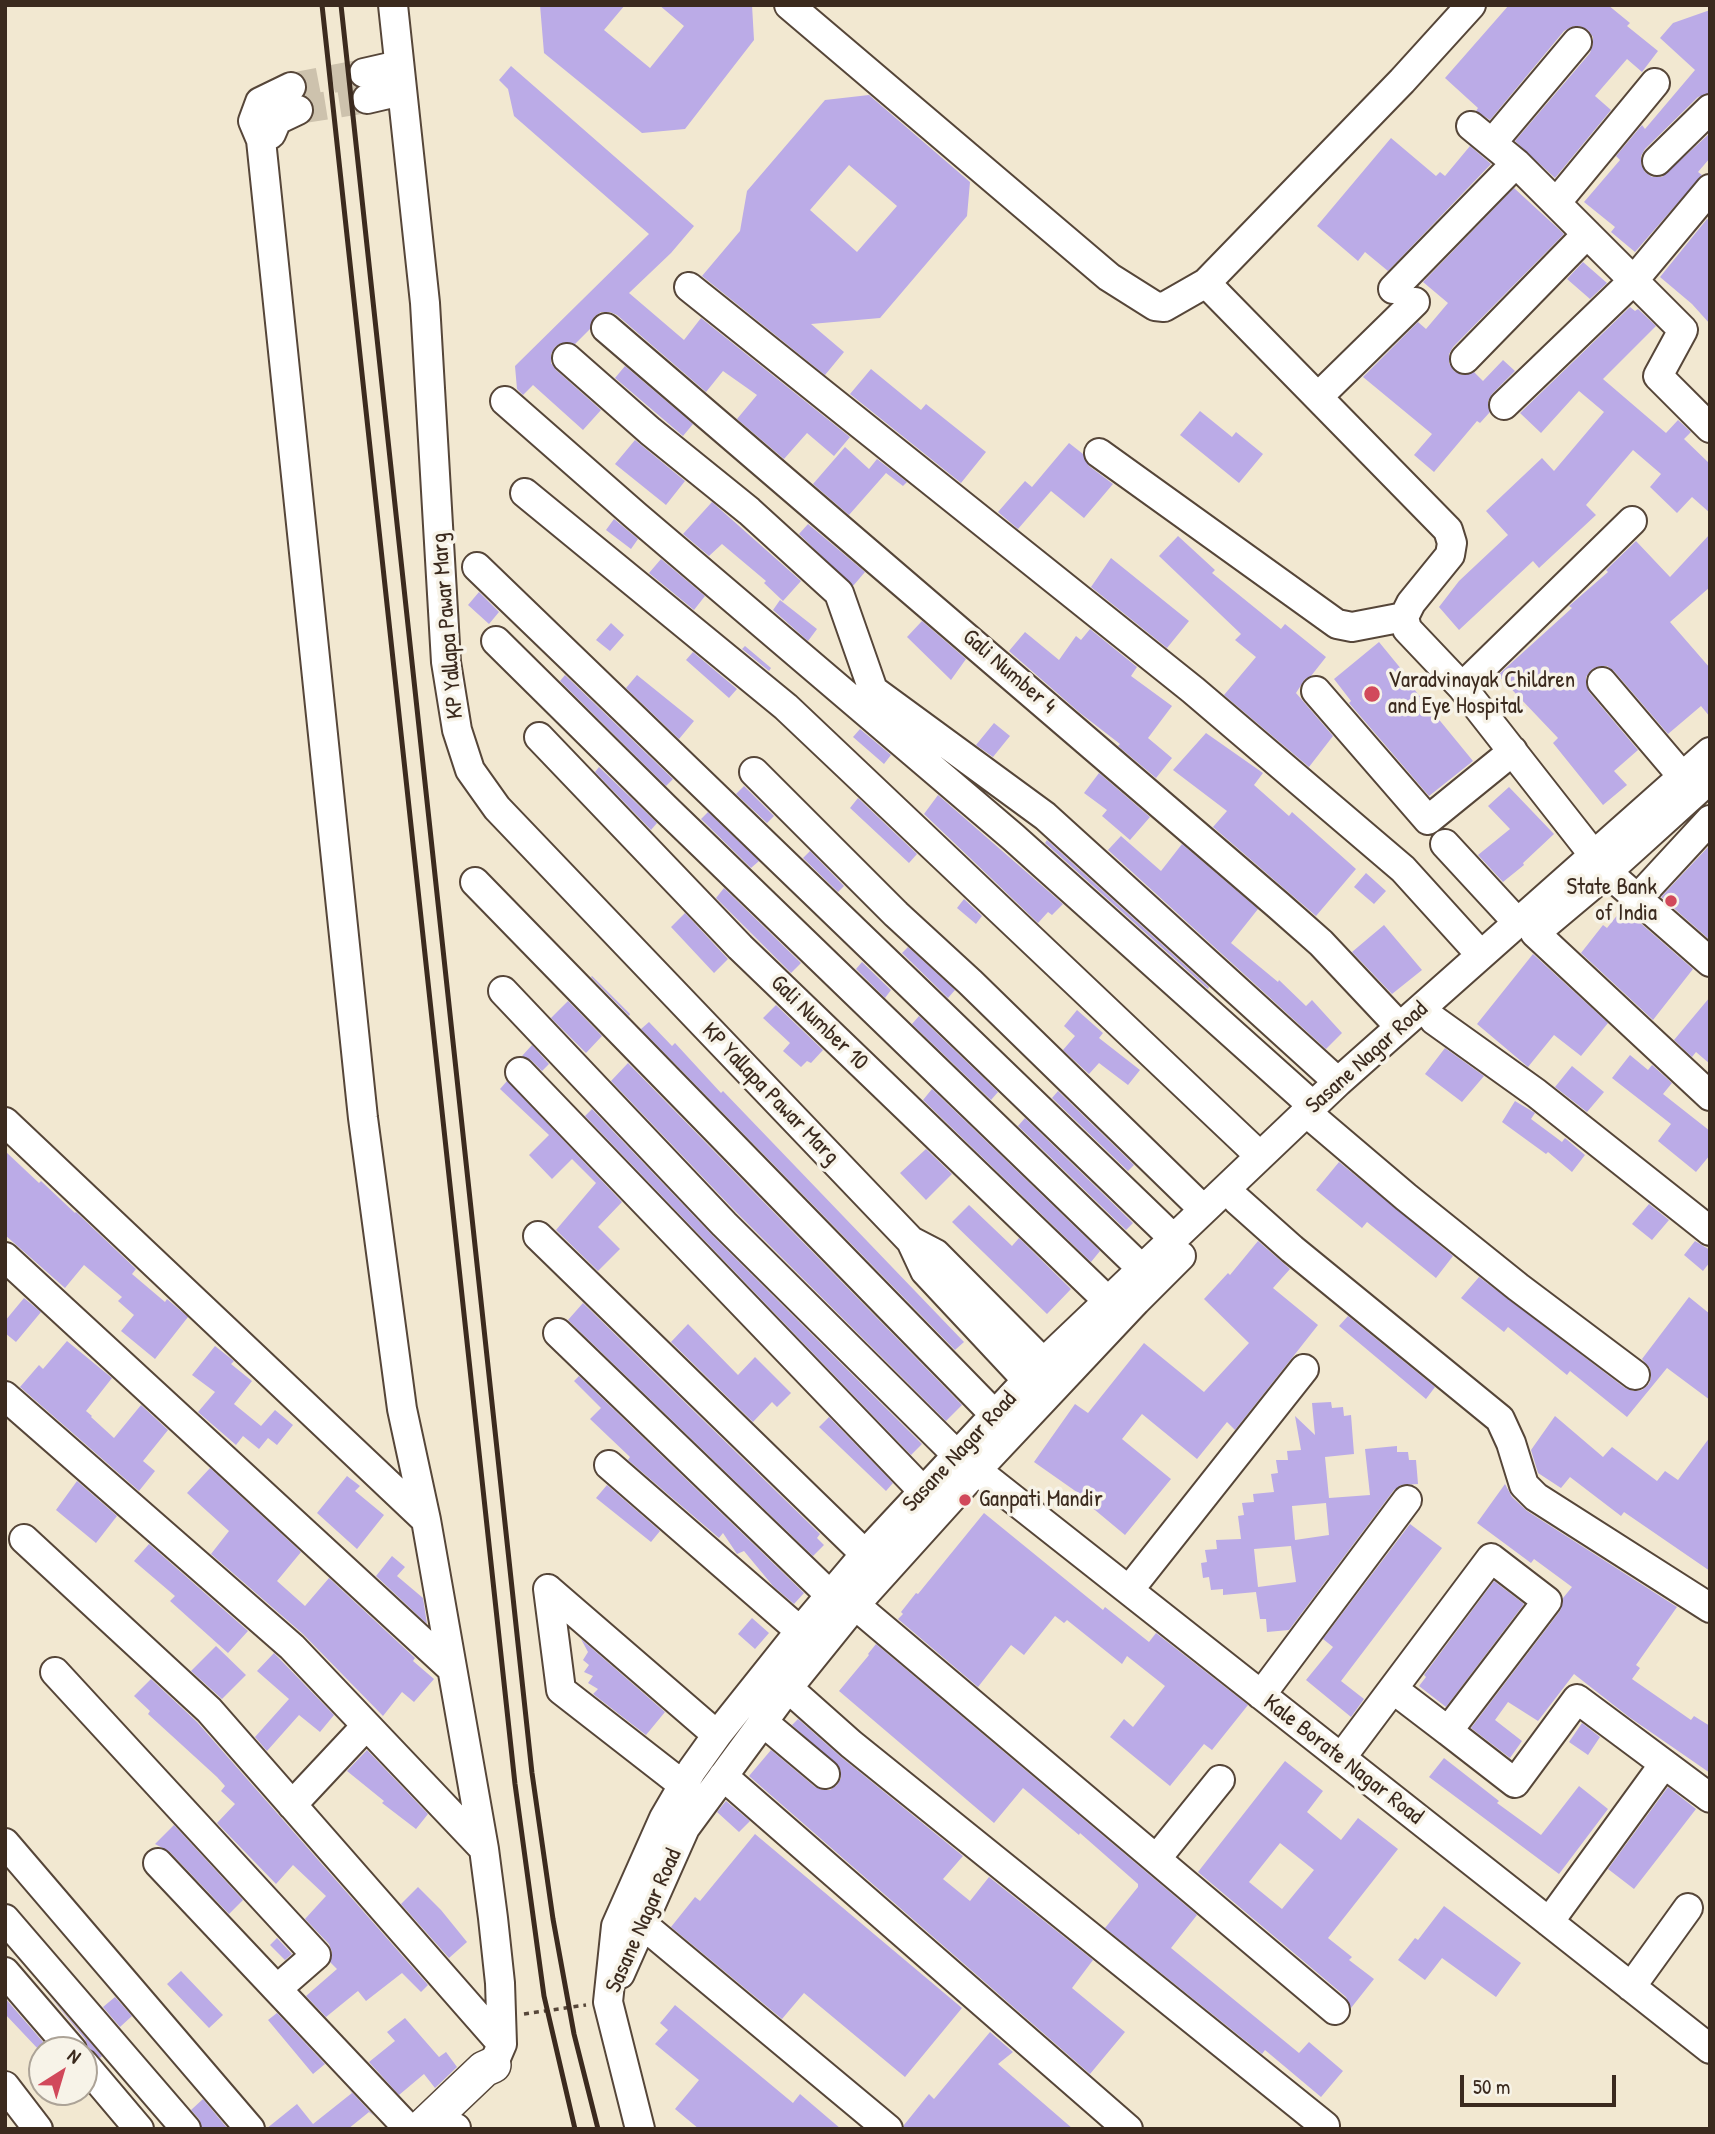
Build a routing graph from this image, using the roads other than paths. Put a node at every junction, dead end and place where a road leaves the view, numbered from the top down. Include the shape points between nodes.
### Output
1 (393, 5) edge
2 (789, 5) edge
3 (1471, 5) edge
4 (1577, 42) dead end
5 (400, 78) junction
6 (1655, 83) dead end
7 (365, 86) tunnel mouth
8 (295, 99) tunnel mouth
9 (1710, 109) edge
10 (1657, 161) dead end
11 (1516, 163) junction
12 (1710, 189) edge
13 (1556, 203) junction
14 (1587, 234) junction
15 (1634, 280) junction
16 (1206, 283) junction
17 (689, 287) dead end
18 (606, 328) dead end
19 (567, 358) dead end
20 (1465, 359) dead end
21 (1319, 396) junction
22 (505, 401) dead end
23 (1504, 405) dead end
24 (1710, 428) edge
25 (1099, 453) dead end
26 (525, 493) dead end
27 (1632, 521) dead end
28 (477, 567) dead end
29 (1404, 617) junction
30 (496, 641) dead end
31 (1602, 682) dead end
32 (1462, 687) junction
33 (1316, 691) dead end
34 (539, 737) dead end
35 (1513, 751) junction
36 (1710, 752) edge
37 (754, 772) dead end
38 (1682, 776) junction
39 (1710, 779) edge
40 (1710, 820) edge
41 (1445, 844) dead end
42 (1599, 870) junction
43 (475, 882) dead end
44 (1637, 899) junction
45 (1527, 928) junction
46 (1481, 956) junction
47 (1710, 962) edge
48 (1710, 974) edge
49 (503, 991) dead end
50 (1434, 1020) junction
51 (1400, 1027) junction
52 (520, 1072) dead end
53 (1338, 1082) junction
54 (1710, 1096) edge
55 (1312, 1115) junction
56 (5, 1122) edge
57 (1260, 1156) junction
58 (1237, 1200) junction
59 (1203, 1209) junction
60 (1710, 1231) edge
61 (538, 1237) dead end
62 (1173, 1238) junction
63 (5, 1257) edge
64 (1141, 1268) junction
65 (1107, 1300) junction
66 (558, 1333) dead end
67 (1304, 1369) dead end
68 (1635, 1375) dead end
69 (1044, 1380) junction
70 (5, 1396) edge
71 (994, 1413) junction
72 (966, 1463) junction
73 (609, 1465) dead end
74 (923, 1492) junction
75 (1407, 1500) dead end
76 (426, 1520) junction
77 (24, 1539) dead end
78 (866, 1554) junction
79 (1129, 1590) junction
80 (843, 1600) junction
81 (1710, 1608) edge
82 (800, 1631) junction
83 (451, 1668) junction
84 (55, 1672) dead end
85 (788, 1688) junction
86 (1392, 1689) junction
87 (1261, 1695) junction
88 (763, 1722) junction
89 (366, 1726) junction
90 (1448, 1731) junction
91 (717, 1735) junction
92 (1341, 1758) junction
93 (1664, 1764) junction
94 (825, 1774) dead end
95 (723, 1776) junction
96 (1220, 1780) dead end
97 (683, 1785) junction
98 (1710, 1798) edge
99 (292, 1805) junction
100 (5, 1843) edge
101 (484, 1849) junction
102 (1157, 1858) junction
103 (158, 1863) dead end
104 (1688, 1908) dead end
105 (5, 1919) edge
106 (1549, 1922) junction
107 (639, 1930) junction
108 (5, 1972) edge
109 (1631, 1987) junction
110 (277, 1989) junction
111 (608, 2003) junction
112 (1335, 2010) dead end
113 (60, 2036) edge
114 (499, 2042) junction
115 (1710, 2049) edge
116 (98, 2081) edge
117 (5, 2086) edge
118 (1325, 2126) dead end
119 (40, 2129) edge
120 (55, 2129) edge
121 (139, 2129) edge
122 (186, 2129) edge
123 (250, 2129) edge
124 (409, 2129) edge
125 (421, 2129) edge
126 (456, 2129) edge
127 (640, 2129) edge
128 (858, 2129) edge
129 (888, 2129) edge
130 (1128, 2129) edge

1 - 5 street, KP Yallapa Pawar Marg
2 - 16 street via 1109,277 1164,307
3 - 16 street
4 - 11 street via 1482,134
5 - 7 street
5 - 69 street, KP Yallapa Pawar Marg via 425,303 446,662 457,730 470,770 497,808 911,1241 925,1270
6 - 13 street
8 - 76 street via 260,102 253,121 261,140 363,1118 402,1409
9 - 10 street
11 - 13 street
11 - 21 street
12 - 15 street
13 - 14 street
14 - 15 street
14 - 20 street
15 - 23 street
15 - 24 street via 1683,330 1658,376
16 - 21 street
17 - 46 street via 1193,690 1402,869
18 - 51 street, Gali Number 4 via 1278,905 1321,943
19 - 53 street via 839,593 873,690 1045,816
21 - 29 street via 1448,530 1450,555
22 - 55 street via 1023,845
25 - 29 street via 1337,624 1352,627
26 - 57 street via 786,707
27 - 32 street
28 - 62 street
29 - 32 street via 1407,629
30 - 64 street
31 - 38 street
32 - 35 street
33 - 35 street via 1428,820
34 - 65 street, Gali Number 10 via 740,947
35 - 42 street
36 - 38 street, Sasane Nagar Road
37 - 59 street
38 - 42 street, Sasane Nagar Road
39 - 42 street, Sasane Nagar Road
40 - 44 street
41 - 45 street
42 - 44 street
42 - 45 street, Sasane Nagar Road
42 - 48 street
43 - 71 street
44 - 47 street
45 - 46 street, Sasane Nagar Road
45 - 50 street, Sasane Nagar Road
45 - 54 street
46 - 51 street, Sasane Nagar Road
49 - 72 street, Kale Borate Nagar Road via 724,1224
50 - 55 street, Sasane Nagar Road
50 - 60 street via 1536,1093
51 - 53 street, Sasane Nagar Road
52 - 74 street
53 - 55 street, Sasane Nagar Road
55 - 57 street, Sasane Nagar Road
55 - 58 street, Sasane Nagar Road
55 - 68 street via 1518,1287
56 - 76 street
57 - 59 street, Sasane Nagar Road
58 - 69 street, Sasane Nagar Road via 1136,1301
58 - 81 street via 1500,1419 1524,1485 1536,1497
59 - 62 street, Sasane Nagar Road
61 - 78 street
62 - 64 street, Sasane Nagar Road
63 - 83 street
64 - 65 street, Sasane Nagar Road
65 - 69 street, Sasane Nagar Road
66 - 80 street
67 - 79 street
69 - 71 street, Sasane Nagar Road
69 - 72 street, Sasane Nagar Road
70 - 89 street via 292,1647
71 - 72 street, Sasane Nagar Road
72 - 74 street, Sasane Nagar Road
72 - 79 street, Kale Borate Nagar Road
72 - 80 street, Sasane Nagar Road
73 - 82 street
74 - 78 street, Sasane Nagar Road
75 - 87 street
76 - 83 street
77 - 99 street via 209,1710
78 - 80 street, Sasane Nagar Road
79 - 87 street, Kale Borate Nagar Road
80 - 82 street, Sasane Nagar Road
80 - 85 street, Sasane Nagar Road
80 - 102 street
82 - 91 street, Sasane Nagar Road
83 - 101 street
84 - 110 street via 316,1955
85 - 88 street, Sasane Nagar Road
85 - 118 street via 851,1744
86 - 90 street
86 - 90 street via 1491,1558 1547,1601
86 - 92 street
87 - 92 street, Kale Borate Nagar Road
88 - 94 street
88 - 95 street, Sasane Nagar Road
89 - 99 street
89 - 101 street
90 - 93 street via 1516,1783 1577,1699
91 - 97 street, Sasane Nagar Road
91 - 97 street via 548,1589 561,1690
92 - 106 street, Kale Borate Nagar Road
93 - 98 street
93 - 106 street
95 - 107 street, Sasane Nagar Road via 685,1828
95 - 130 street
96 - 102 street
97 - 111 street, Sasane Nagar Road via 616,1926
99 - 114 street
100 - 123 street
101 - 114 street via 500,1983
102 - 112 street
103 - 110 street
104 - 109 street
105 - 122 street
106 - 109 street, Kale Borate Nagar Road
107 - 111 street, Sasane Nagar Road
107 - 128 street
107 - 129 street
108 - 113 street
109 - 115 street, Kale Borate Nagar Road
110 - 124 street
111 - 127 street
114 - 125 main road via 484,2069
114 - 126 main road via 491,2076
116 - 121 street
117 - 119 street
119 - 120 street via 50,2122

